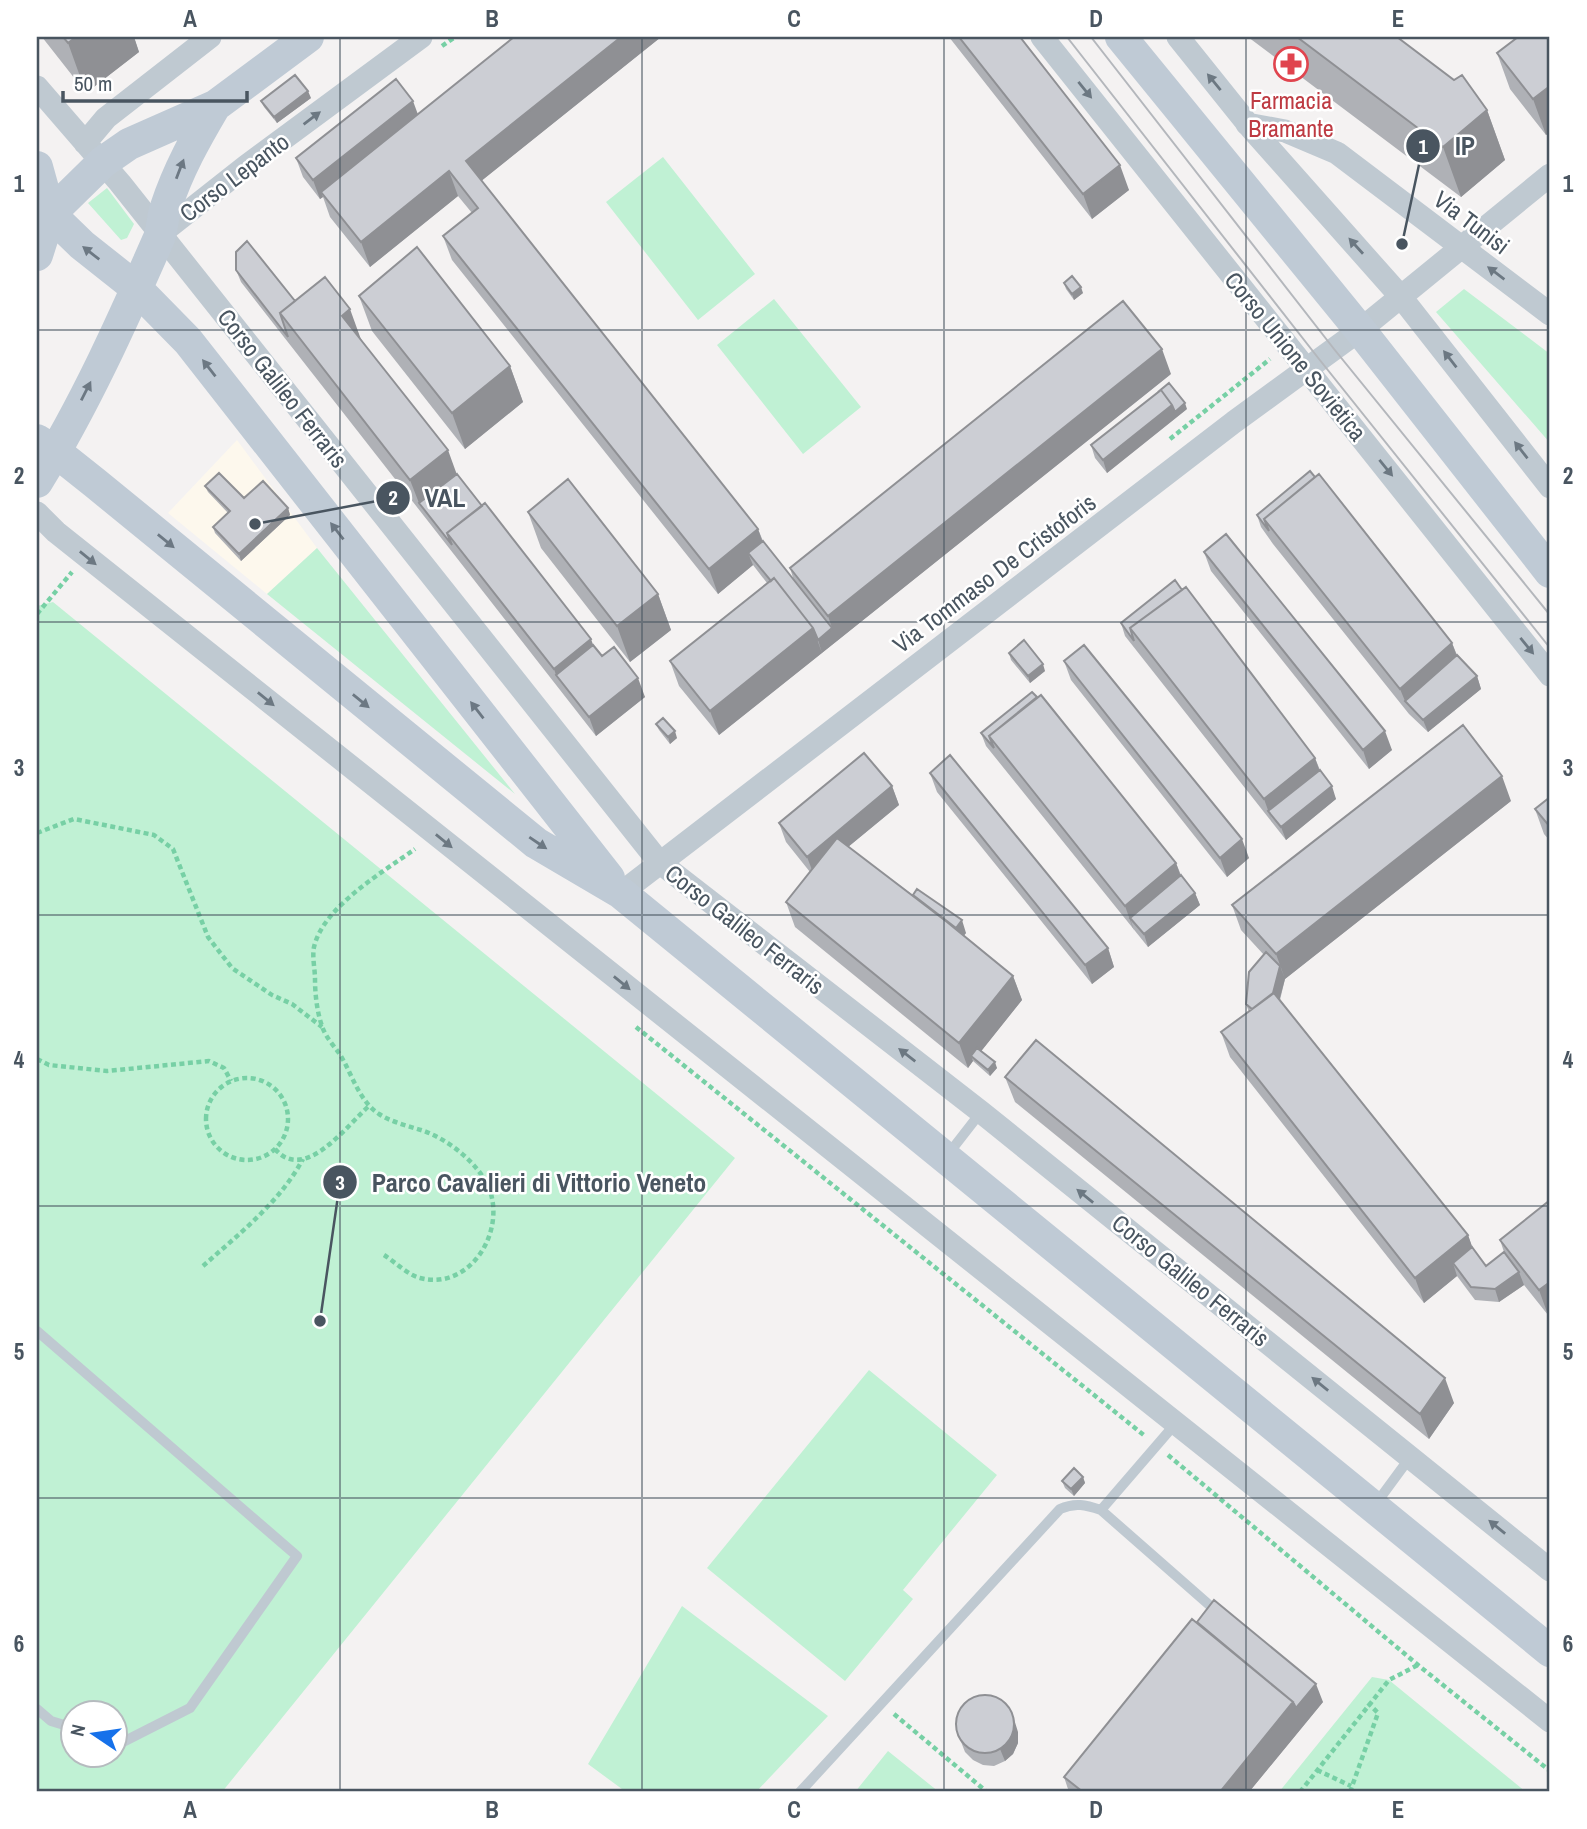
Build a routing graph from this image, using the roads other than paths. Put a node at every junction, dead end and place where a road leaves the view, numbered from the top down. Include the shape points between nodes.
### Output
1 (210, 37) edge
2 (308, 37) edge
3 (421, 37) edge
4 (1042, 37) edge
5 (1121, 37) edge
6 (1178, 37) edge
7 (37, 87) edge
8 (215, 106) junction
9 (1247, 124) junction
10 (94, 153) junction
11 (37, 167) edge
12 (1550, 175) edge
13 (43, 217) edge
14 (160, 234) junction
15 (1462, 247) junction
16 (37, 255) edge
17 (135, 288) junction
18 (1401, 297) junction
19 (1550, 314) edge
20 (1360, 330) junction
21 (1306, 368) junction
22 (46, 446) edge
23 (37, 482) edge
24 (1550, 487) edge
25 (37, 513) edge
26 (1550, 572) edge
27 (1550, 675) edge
28 (659, 862) junction
29 (621, 893) junction
30 (981, 1112) junction
31 (946, 1158) junction
32 (37, 1331) edge
33 (1176, 1423) junction
34 (1410, 1456) junction
35 (1373, 1507) junction
36 (1101, 1510) junction
37 (1550, 1570) edge
38 (1215, 1610) edge
39 (1550, 1651) edge
40 (37, 1709) edge
41 (1550, 1721) edge
42 (60, 1724) edge
43 (130, 1738) edge
44 (800, 1792) edge

1 - 10 street via 106,118
2 - 8 main road, Corso Lepanto
14 -> 3 street, Corso Lepanto
4 -> 21 street, Corso Unione Sovietica
5 - 20 main road
9 -> 6 street
7 - 10 street, Corso Galileo Ferraris
8 - 10 main road, Corso Lepanto via 129,144
14 -> 8 main road, Corso Lepanto via 185,157
9 - 15 street, Via Tunisi via 1285,131 1337,153
18 -> 9 street
10 - 13 main road, Corso Lepanto
10 - 14 street, Corso Galileo Ferraris
11 - 13 main road
12 - 15 street, Via Tommaso De Cristoforis
13 - 16 main road
17 -> 13 main road, Corso Galileo Ferraris
14 - 17 main road
14 - 28 street, Corso Galileo Ferraris
15 - 18 street, Via Tommaso De Cristoforis
19 -> 15 street, Via Tunisi
22 -> 17 main road via 115,334
29 -> 17 main road, Corso Galileo Ferraris via 188,341
18 - 20 street, Via Tommaso De Cristoforis
24 -> 18 street
20 - 21 street, Via Tommaso De Cristoforis
20 - 26 main road
21 -> 27 street, Corso Unione Sovietica
21 - 28 street, Via Tommaso De Cristoforis
22 - 23 main road
22 -> 29 main road, Corso Galileo Ferraris via 536,843
25 -> 33 street via 55,532
28 - 29 street, Via Tommaso De Cristoforis
30 -> 28 street, Corso Galileo Ferraris
29 - 31 main road, Corso Galileo Ferraris
30 - 31 lane
34 -> 30 street, Corso Galileo Ferraris
31 - 35 main road, Corso Galileo Ferraris
32 - 43 lane via 297,1556 190,1708
33 - 36 lane
33 - 41 street
34 - 35 lane
37 -> 34 street, Corso Galileo Ferraris
35 - 39 main road, Corso Galileo Ferraris
36 - 38 lane
36 - 44 lane via 1085,1504 1060,1509
40 - 42 lane

